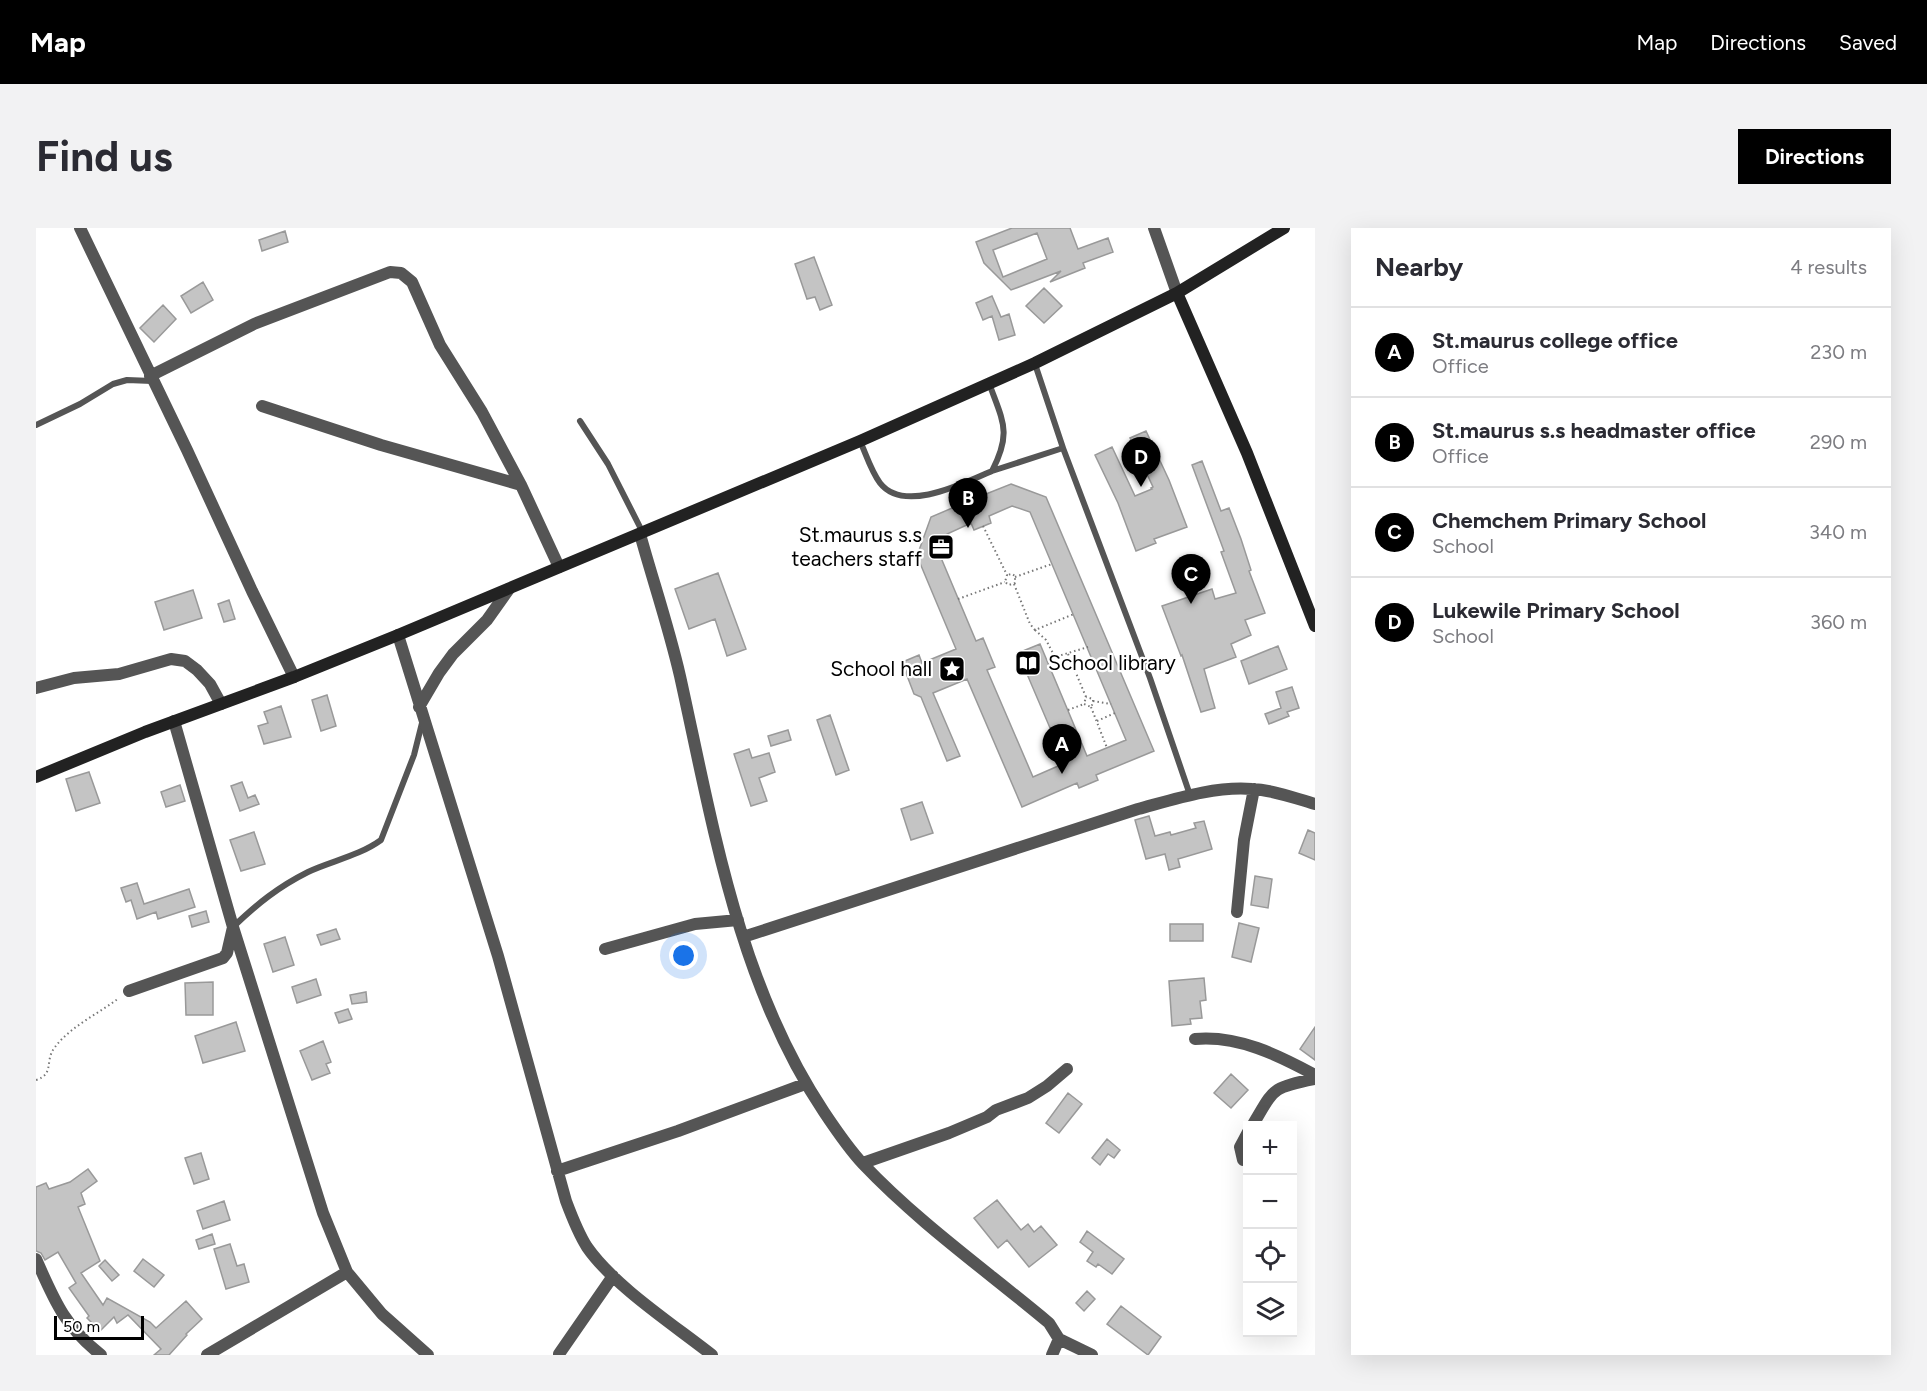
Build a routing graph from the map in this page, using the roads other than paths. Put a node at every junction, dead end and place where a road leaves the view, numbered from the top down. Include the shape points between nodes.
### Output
1 (80, 228) edge
2 (1154, 228) edge
3 (1284, 228) edge
4 (1177, 293) junction
5 (1035, 363) junction
6 (151, 378) junction
7 (989, 383) junction
8 (262, 406) dead end
9 (580, 422) dead end
10 (36, 425) edge
11 (860, 441) junction
12 (1064, 448) junction
13 (992, 471) junction
14 (521, 485) junction
15 (641, 533) junction
16 (559, 567) junction
17 (509, 589) junction
18 (1315, 626) edge
19 (398, 635) junction
20 (294, 676) junction
21 (36, 688) edge
22 (221, 704) junction
23 (420, 707) junction
24 (423, 720) junction
25 (174, 721) junction
26 (36, 777) edge
27 (1254, 789) junction
28 (1190, 795) junction
29 (1315, 804) edge
30 (1237, 912) dead end
31 (738, 920) junction
32 (233, 927) junction
33 (743, 937) junction
34 (604, 949) dead end
35 (129, 991) road end
36 (1195, 1039) dead end
37 (1067, 1069) dead end
38 (1315, 1077) edge
39 (805, 1084) junction
40 (1254, 1121) edge
41 (1243, 1141) edge
42 (1243, 1160) dead end
43 (863, 1163) junction
44 (557, 1171) junction
45 (36, 1259) edge
46 (347, 1272) junction
47 (613, 1276) junction
48 (1059, 1339) junction
49 (559, 1354) edge
50 (101, 1355) edge
51 (207, 1355) edge
52 (428, 1355) edge
53 (712, 1355) edge
54 (1052, 1355) edge
55 (1092, 1355) edge

1 - 6 street
2 - 4 street
3 - 4 street
4 - 5 street
4 - 18 street via 1247,453
5 - 7 street
5 - 12 lane
6 - 10 lane via 113,384
6 - 14 street via 299,305 390,272 400,273 412,282 440,345
6 - 20 street
7 - 11 street
7 - 13 lane via 1005,433
8 - 14 street
9 - 15 lane via 608,464
11 - 13 lane via 879,482 889,492 904,496 939,491
11 - 15 street
12 - 13 lane
12 - 28 lane
14 - 16 street
15 - 16 street
15 - 31 street
16 - 17 street
17 - 19 street
17 - 23 street via 487,620 453,654
19 - 20 street
19 - 23 street
20 - 22 street
21 - 22 street via 74,678 118,674 171,659 197,670
22 - 25 street
23 - 24 street
24 - 32 lane via 414,755 381,840 283,885
24 - 44 street via 498,956
25 - 26 street
25 - 32 street
27 - 28 street via 1232,788
27 - 29 street
27 - 30 street
28 - 33 street
31 - 33 street
31 - 34 street via 694,924
32 - 35 street via 223,958
32 - 46 street via 323,1213
33 - 39 street via 778,1029
36 - 38 street via 1239,1042 1288,1060
37 - 43 street via 1028,1098 987,1117
38 - 40 street via 1279,1087
39 - 43 street
39 - 44 street
41 - 42 street
43 - 48 street via 950,1243 1049,1323
44 - 47 street via 581,1237
45 - 50 street via 62,1314 78,1336
46 - 51 street
46 - 52 street via 382,1314
47 - 49 street
47 - 53 street
48 - 54 street
48 - 55 street

